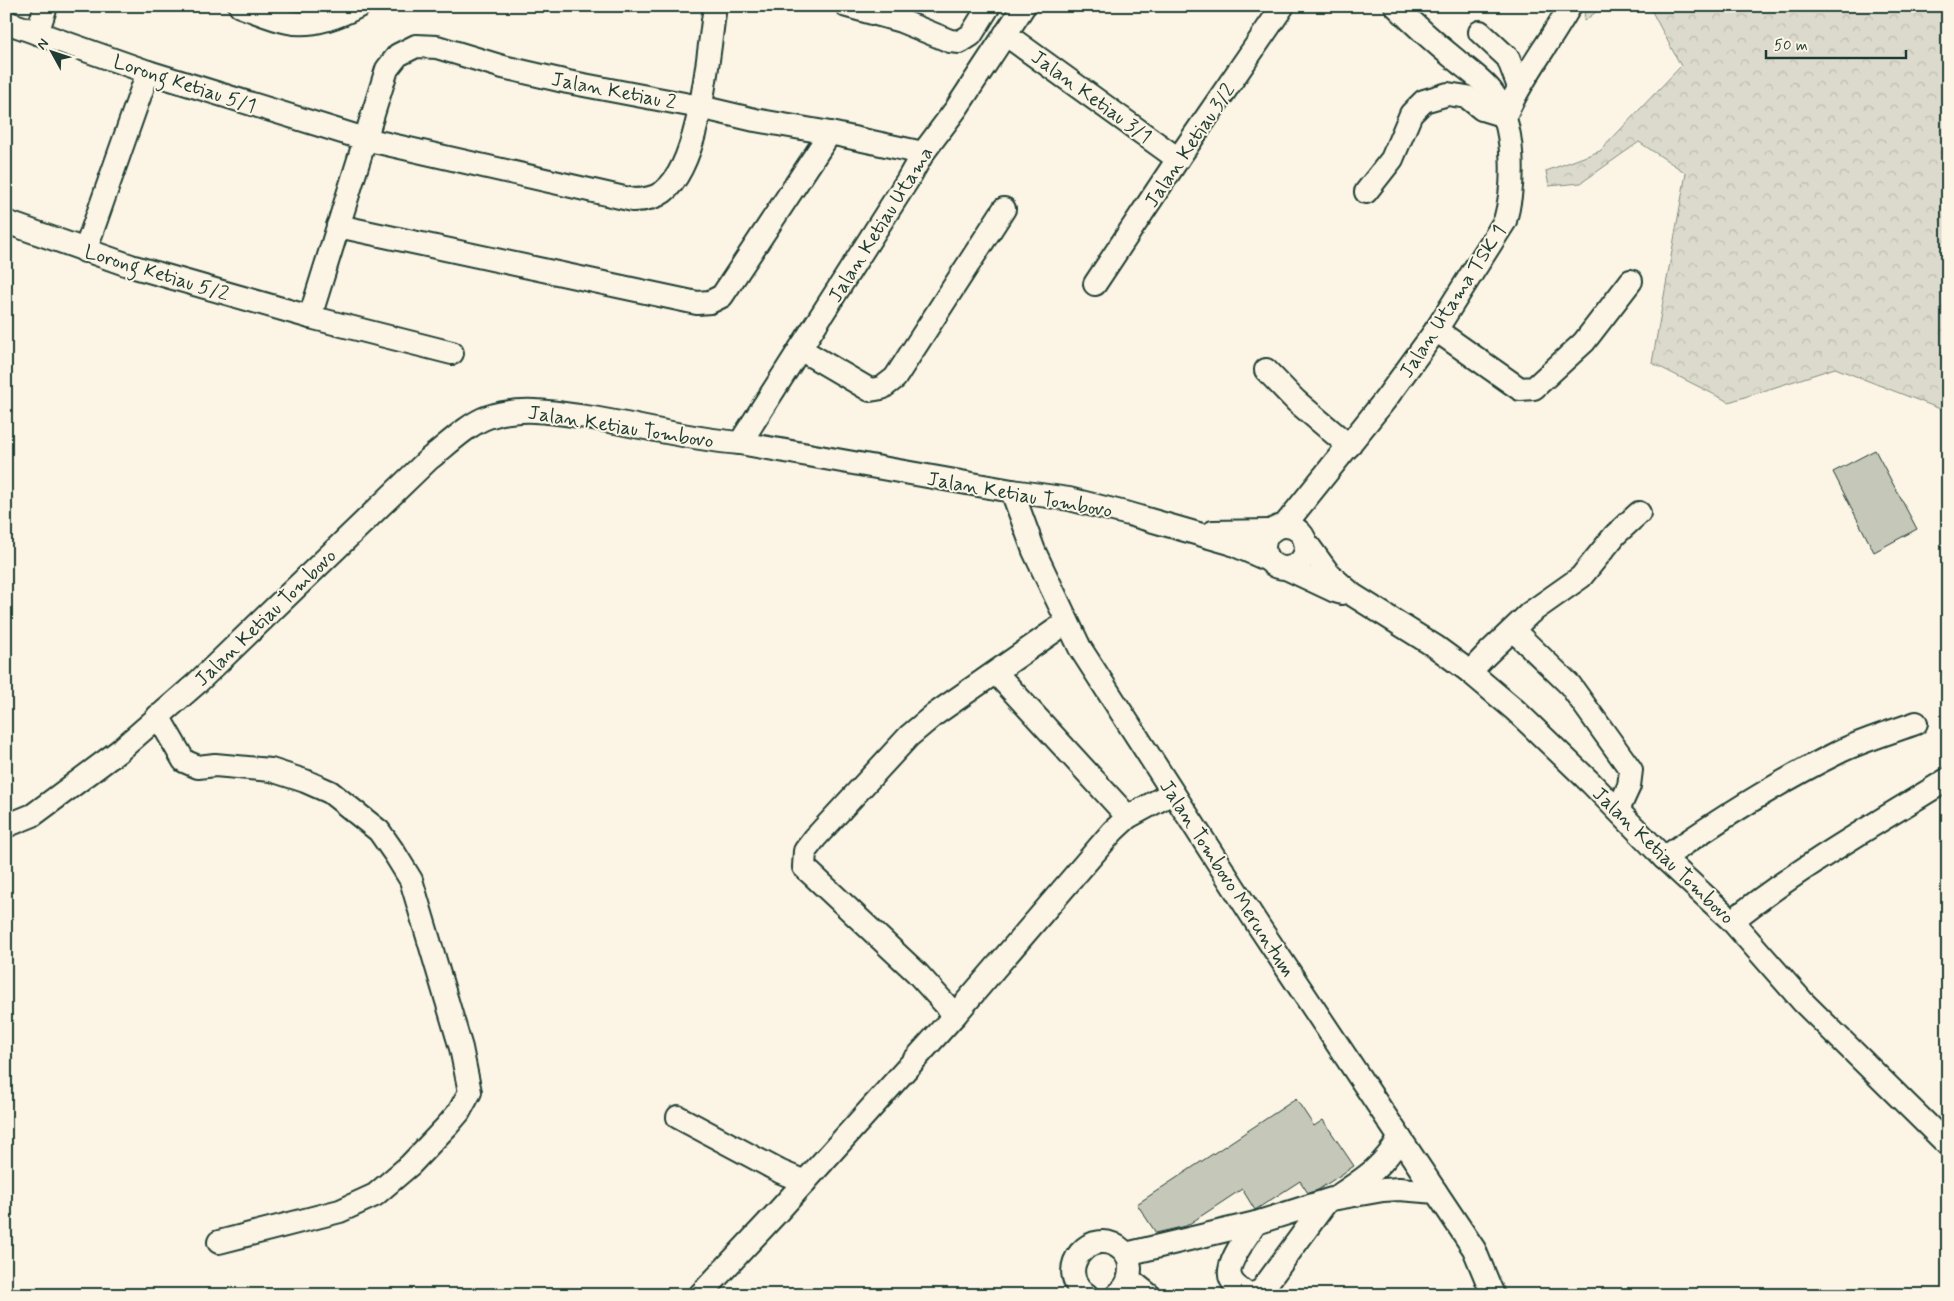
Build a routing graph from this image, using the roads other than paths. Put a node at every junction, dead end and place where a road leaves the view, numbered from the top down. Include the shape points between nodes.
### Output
1 (46, 6) edge
2 (240, 6) edge
3 (359, 6) edge
4 (716, 6) edge
5 (847, 6) edge
6 (989, 6) edge
7 (1024, 6) edge
8 (1283, 6) edge
9 (1396, 6) edge
10 (1570, 6) edge
11 (6, 22) edge
12 (1480, 32) dead end
13 (37, 33) junction
14 (1005, 34) junction
15 (148, 72) junction
16 (1519, 87) junction
17 (700, 107) junction
18 (1505, 116) junction
19 (830, 133) junction
20 (366, 139) junction
21 (923, 153) junction
22 (1178, 158) junction
23 (1366, 192) dead end
24 (1004, 208) dead end
25 (6, 222) edge
26 (338, 226) junction
27 (85, 251) junction
28 (1631, 281) dead end
29 (1095, 284) dead end
30 (310, 317) junction
31 (1436, 330) junction
32 (800, 349) junction
33 (452, 353) dead end
34 (1266, 370) dead end
35 (740, 443) junction
36 (1349, 446) junction
37 (1332, 468) junction
38 (1012, 492) junction
39 (1639, 513) dead end
40 (1277, 528) junction
41 (1199, 534) junction
42 (1304, 539) junction
43 (1277, 564) junction
44 (1353, 595) junction
45 (1067, 622) junction
46 (1513, 630) junction
47 (1470, 672) junction
48 (996, 673) junction
49 (158, 716) junction
50 (1916, 723) dead end
51 (1948, 780) edge
52 (1172, 793) junction
53 (1618, 810) junction
54 (1128, 817) junction
55 (6, 826) edge
56 (1664, 858) junction
57 (1732, 921) junction
58 (956, 1015) junction
59 (678, 1117) dead end
60 (1400, 1138) junction
61 (1947, 1142) edge
62 (805, 1182) junction
63 (1436, 1192) junction
64 (1329, 1200) junction
65 (1256, 1223) junction
66 (219, 1242) dead end
67 (1474, 1249) junction
68 (1126, 1254) junction
69 (1123, 1287) edge
70 (1081, 1293) edge
71 (700, 1295) edge
72 (1150, 1295) edge
73 (1493, 1295) edge
74 (1509, 1295) edge

1 - 13 street
2 - 3 street via 288,22 306,23 342,15
4 - 17 street, Lorong Ketiau 5/1
5 - 6 street via 960,42 971,35
7 - 14 street, Jalan Ketiau Utama
8 - 22 street, Jalan Ketiau 3/2
9 - 18 street, Jalan Utama TSK 1 via 1492,91
10 - 16 street
11 - 13 street, Lorong Ketiau 5/1
12 - 16 street via 1508,58
13 - 15 street, Lorong Ketiau 5/1
14 - 21 street, Jalan Ketiau Utama
14 - 22 street, Jalan Ketiau 3/1
15 - 20 street, Lorong Ketiau 5/1
15 - 27 street
16 - 18 street
17 - 19 street, Jalan Ketiau 2
17 - 20 street, Lorong Ketiau 5/1 via 686,160 675,180 662,194 645,199 634,200
17 - 20 street, Jalan Ketiau 2 via 568,82 437,47 416,46 398,55 387,69
18 - 23 street via 1482,109 1467,97 1448,94 1424,101 1411,114 1392,159
18 - 31 street, Jalan Utama TSK 1 via 1512,184 1505,221
19 - 21 street, Jalan Ketiau 2
19 - 26 street via 722,296 710,302 697,303
20 - 26 street, Jalan Ketiau 2
21 - 32 street, Jalan Ketiau Utama
22 - 29 street, Jalan Ketiau 3/2
24 - 32 street via 894,378 882,388 870,390
25 - 27 street, Lorong Ketiau 5/2
26 - 30 street, Jalan Ketiau 2
27 - 30 street, Lorong Ketiau 5/2
28 - 31 street via 1584,342 1534,388 1520,389
30 - 33 street, Lorong Ketiau 5/2
31 - 36 street, Jalan Utama TSK 1
32 - 35 street, Jalan Ketiau Utama
34 - 36 street
35 - 38 street, Jalan Ketiau Tombovo
35 - 49 street, Jalan Ketiau Tombovo via 548,411 517,411 487,418 429,459 197,683
36 - 37 street, Jalan Utama TSK 1
37 - 40 street
37 - 42 street
38 - 41 street, Jalan Ketiau Tombovo via 1069,499
38 - 45 street, Jalan Tombovo Meruntum via 1034,551
39 - 46 street via 1581,577
40 - 41 street, Jalan Ketiau Tombovo
40 - 42 street via 1295,529
40 - 43 street via 1264,542 1265,554
41 - 43 street, Jalan Ketiau Tombovo via 1230,543
42 - 43 street via 1306,547 1302,559 1292,567
42 - 44 street, Jalan Ketiau Tombovo via 1329,574
43 - 44 street, Jalan Ketiau Tombovo via 1335,591
44 - 47 street, Jalan Ketiau Tombovo
45 - 48 street
45 - 52 street, Jalan Tombovo Meruntum via 1080,648
46 - 47 street
46 - 53 street via 1570,685 1631,770 1629,786
47 - 53 street, Jalan Ketiau Tombovo via 1515,710
48 - 54 street
48 - 58 street via 957,697 909,736 805,851 804,867
49 - 55 street, Jalan Ketiau Tombovo via 119,751 33,816
49 - 66 street via 184,761 198,767 215,765 271,770 305,781 330,792 379,831 411,880 461,1048 470,1092 447,1126 410,1165 375,1195 340,1211
50 - 56 street via 1842,750 1781,782 1722,817
51 - 57 street via 1763,896
52 - 54 street
52 - 60 street, Jalan Tombovo Meruntum
53 - 56 street, Jalan Ketiau Tombovo
54 - 58 street
56 - 57 street, Jalan Ketiau Tombovo
57 - 61 street, Jalan Ketiau Tombovo via 1803,1002
58 - 62 street
59 - 62 street
60 - 63 street, Jalan Tombovo Meruntum
60 - 64 street via 1376,1170
62 - 71 street
63 - 64 street via 1383,1190
63 - 67 street, Jalan Tombovo Meruntum
64 - 65 street
64 - 65 street via 1261,1291 1249,1295 1231,1280 1229,1270 1234,1256
65 - 68 street
67 - 73 street, Jalan Tombovo Meruntum
67 - 74 street, Jalan Tombovo Meruntum via 1488,1262
68 - 69 street via 1130,1266
68 - 70 street via 1106,1242 1094,1242 1084,1248 1076,1257 1073,1269 1074,1280
69 - 72 street

